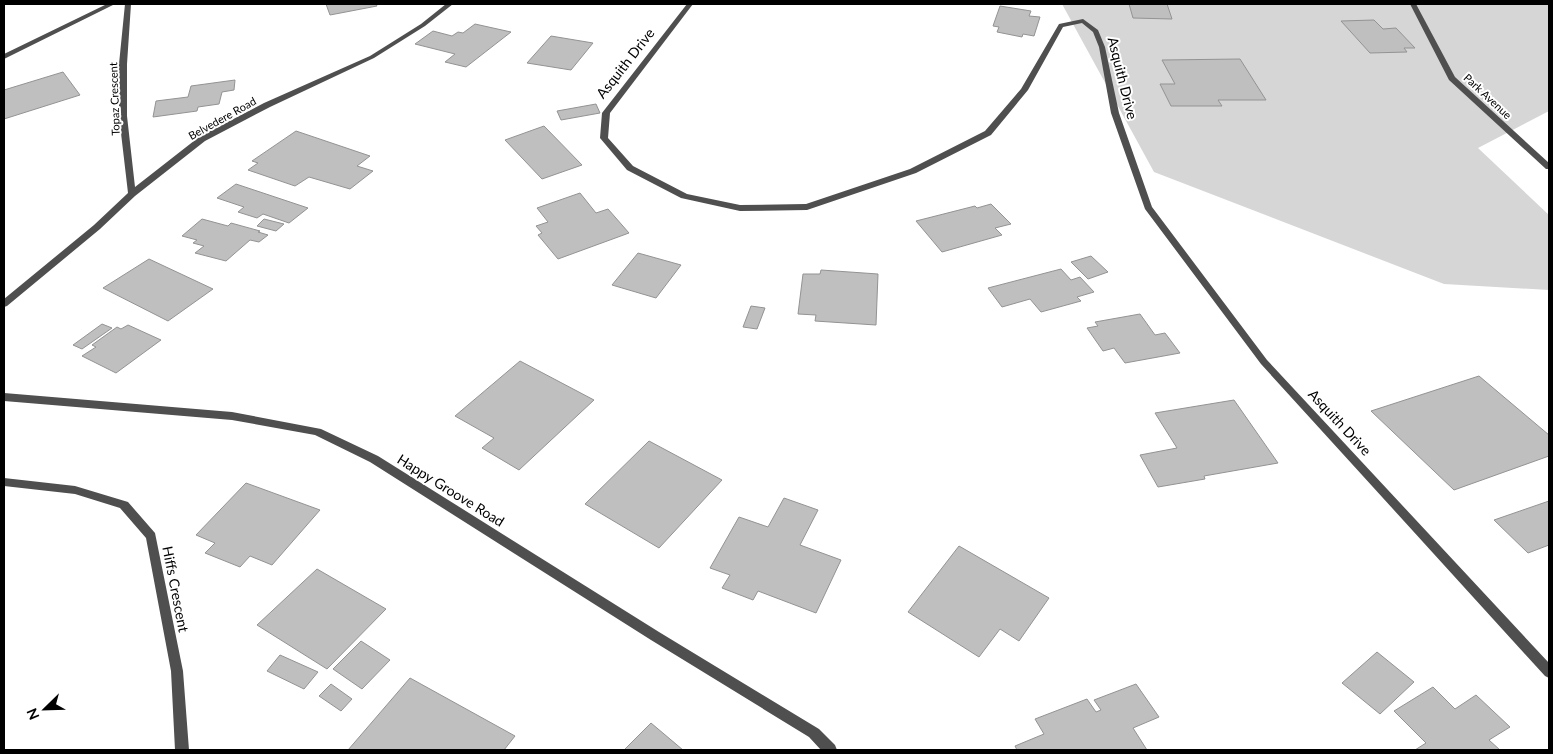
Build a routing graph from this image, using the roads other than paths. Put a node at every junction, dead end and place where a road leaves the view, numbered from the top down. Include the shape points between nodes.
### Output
1 (112, 4) edge
2 (128, 4) edge
3 (450, 4) edge
4 (690, 4) edge
5 (1413, 4) edge
6 (4, 57) edge
7 (1549, 167) edge
8 (132, 194) junction
9 (4, 304) edge
10 (4, 398) edge
11 (4, 482) edge
12 (1549, 672) edge
13 (182, 750) edge
14 (830, 750) edge

1 - 6 street
2 - 8 street, Topaz Crescent via 123,64 124,116
3 - 8 street, Belvedere Road via 372,57 202,139
4 - 12 street, Asquith Drive via 606,113 604,138 630,168 684,196 740,208 807,207 913,171 988,133 1024,90 1061,25 1083,21 1096,32 1102,47 1116,113 1148,207 1264,362
5 - 7 street, Park Avenue via 1452,78
8 - 9 street, Belvedere Road
10 - 14 street, Happy Groove Road via 232,416 316,432 374,459 814,733
11 - 13 street, Hiffs Crescent via 75,490 124,505 151,536 177,671

